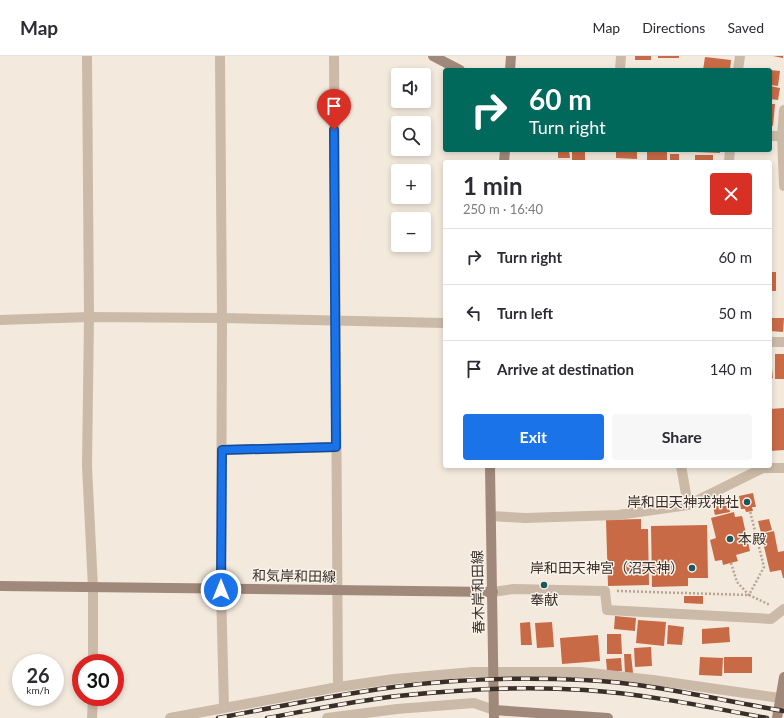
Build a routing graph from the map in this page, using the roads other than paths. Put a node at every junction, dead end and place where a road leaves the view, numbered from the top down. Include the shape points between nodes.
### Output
1 (87, 56) edge
2 (220, 56) edge
3 (334, 56) edge
4 (433, 56) edge
5 (511, 56) edge
6 (621, 56) edge
7 (740, 56) edge
8 (456, 68) edge
9 (510, 68) edge
10 (620, 68) edge
11 (738, 68) edge
12 (784, 110) edge
13 (782, 130) edge
14 (772, 135) edge
15 (784, 186) edge
16 (89, 317) junction
17 (222, 318) junction
18 (0, 320) edge
19 (335, 320) junction
20 (443, 323) edge
21 (772, 342) edge
22 (784, 342) edge
23 (336, 447) junction
24 (222, 450) junction
25 (490, 468) edge
26 (681, 468) edge
27 (784, 468) edge
28 (688, 505) junction
29 (490, 516) junction
30 (0, 586) edge
31 (93, 588) junction
32 (221, 590) junction
33 (336, 591) junction
34 (493, 592) junction
35 (783, 609) edge
36 (93, 654) edge
37 (494, 671) junction
38 (784, 677) edge
39 (338, 687) junction
40 (780, 698) junction
41 (92, 706) edge
42 (224, 707) junction
43 (494, 714) edge
44 (92, 718) edge
45 (170, 718) edge
46 (328, 718) edge
47 (608, 718) edge
48 (776, 718) edge

1 - 16 street
2 - 17 street
3 - 19 street
4 - 8 main road
5 - 9 main road
6 - 10 street
7 - 11 street
12 - 13 street
13 - 14 street
13 - 15 street
16 - 17 street
16 - 18 street
16 - 31 street via 87,466
17 - 19 street
17 - 24 street
19 - 20 street
19 - 23 street
21 - 22 street
23 - 24 street
23 - 33 street
24 - 32 street
25 - 29 main road, 春木岸和田線
26 - 28 street
27 - 28 street via 763,468
28 - 29 street via 618,515 525,518
29 - 34 main road, 春木岸和田線
30 - 31 main road, 和気岸和田線
31 - 32 main road, 和気岸和田線
31 - 36 street
32 - 33 main road, 和気岸和田線
32 - 42 street
33 - 34 main road, 和気岸和田線
33 - 39 street
34 - 35 street via 513,589 605,591 607,610 771,619
34 - 37 main road, 春木岸和田線
37 - 39 street via 402,678
37 - 40 street via 581,672
37 - 43 main road, 春木岸和田線
38 - 40 main road
39 - 42 street
40 - 48 main road
41 - 44 street
42 - 45 street
43 - 46 street via 474,703
43 - 47 main road

